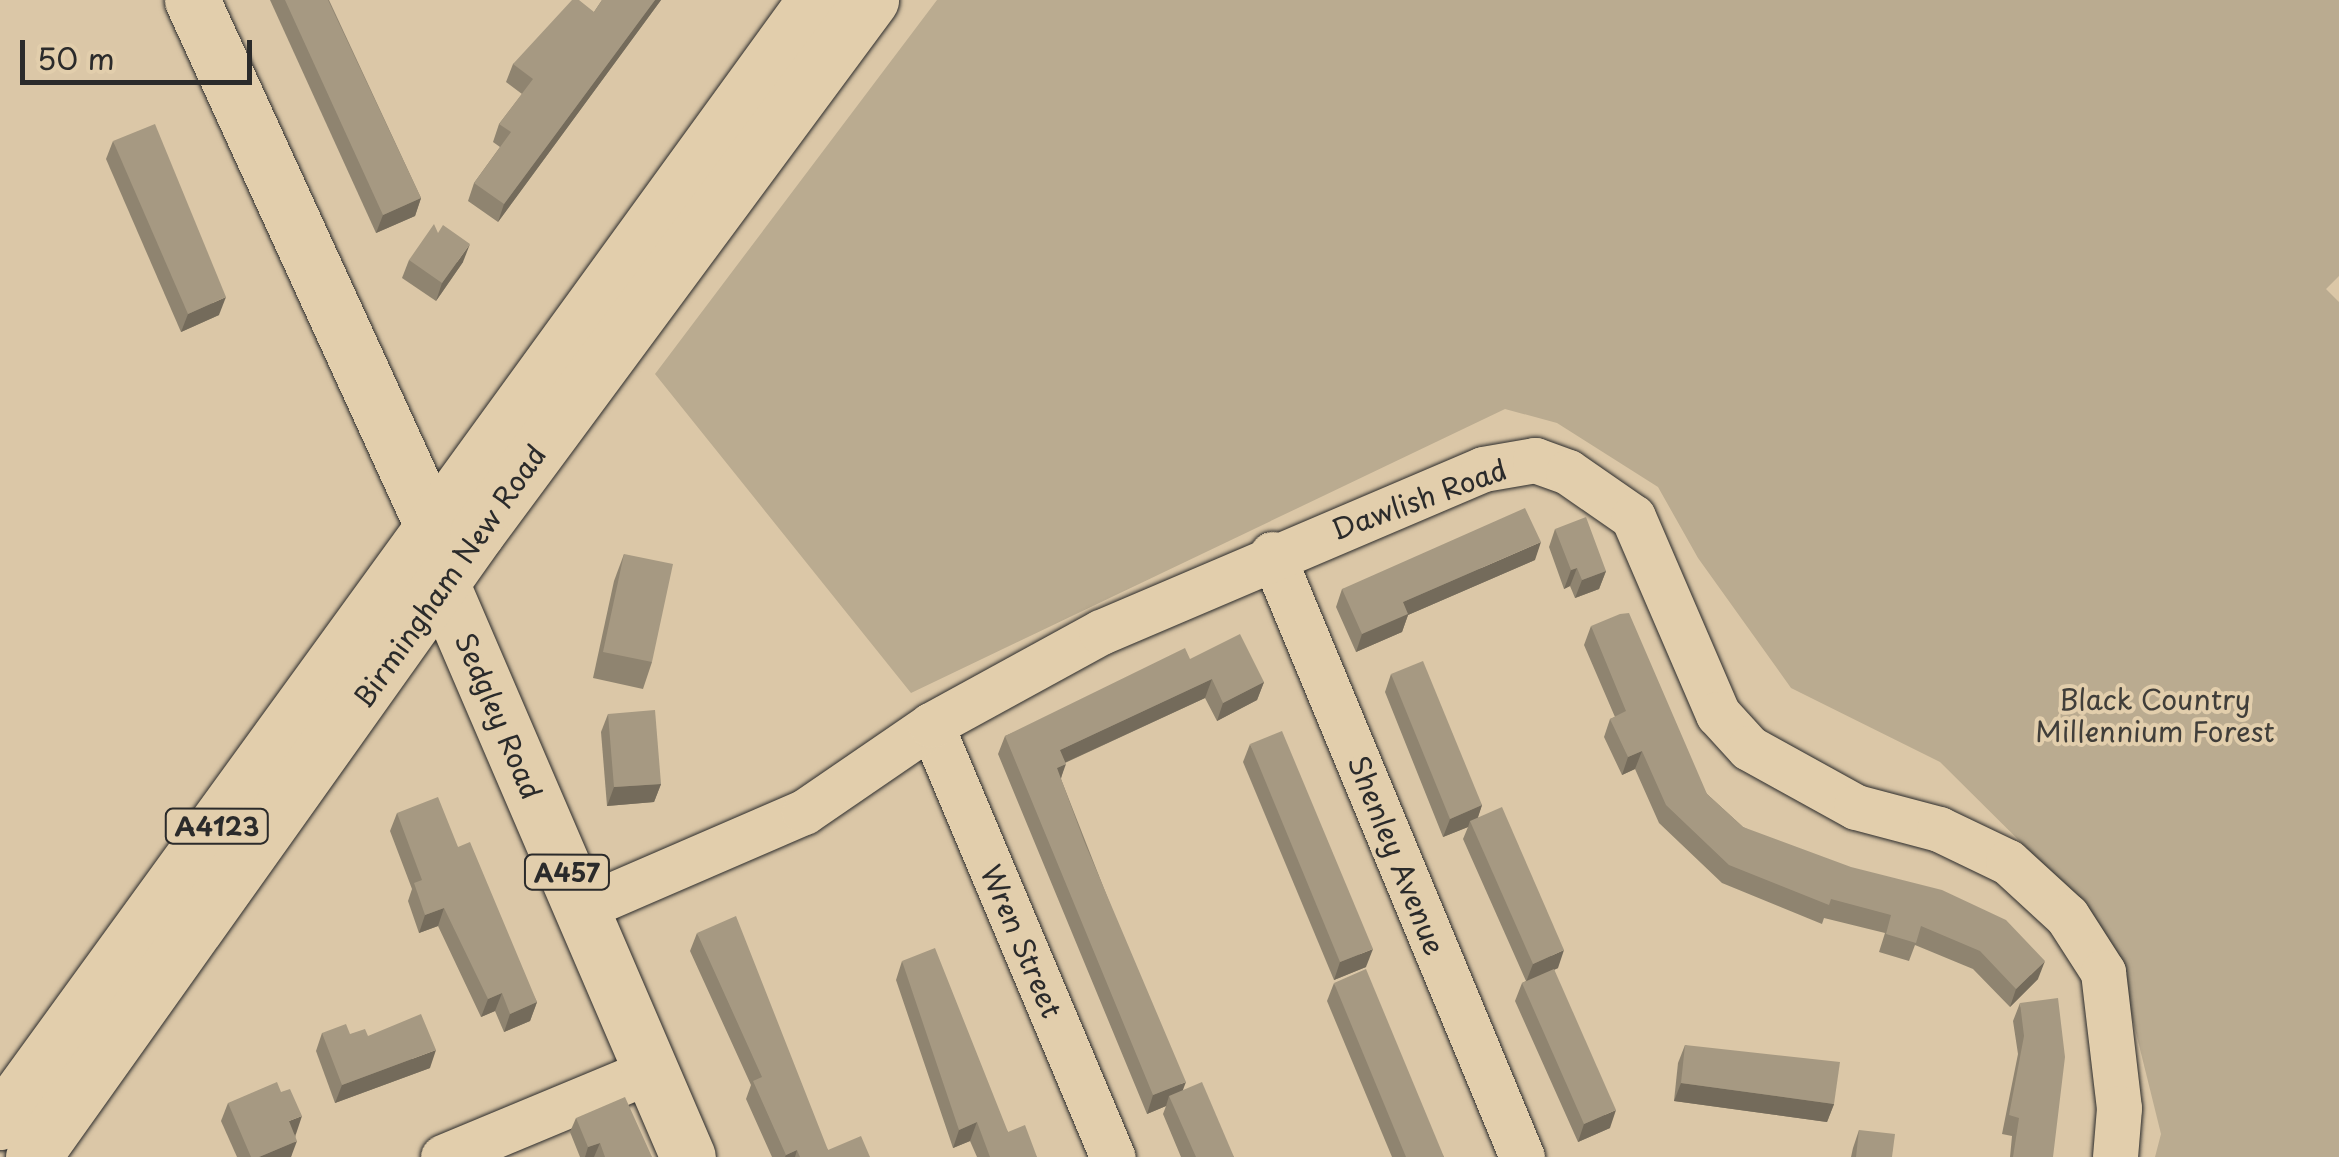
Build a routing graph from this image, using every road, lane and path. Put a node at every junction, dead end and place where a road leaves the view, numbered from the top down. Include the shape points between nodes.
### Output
1 (192, 0) edge
2 (815, 0) edge
3 (870, 0) edge
4 (434, 530) junction
5 (1272, 554) junction
6 (444, 587) junction
7 (930, 725) junction
8 (582, 908) junction
9 (652, 1070) junction
10 (0, 1122) edge
11 (33, 1157) edge
12 (443, 1157) edge
13 (688, 1157) edge
14 (1113, 1157) edge
15 (1522, 1157) edge
16 (2115, 1157) edge

1 - 4 main road, Sedgley Road / A457
2 - 4 main road, Birmingham New Road / A4123
3 - 6 main road, Birmingham New Road / A4123
4 - 6 main road, Sedgley Road / A457
4 - 10 main road, Birmingham New Road / A4123
5 - 7 street, Dawlish Road via 1100,632
5 - 15 street, Shenley Avenue
5 - 16 street, Dawlish Road via 1484,469 1535,460 1596,490 1633,517 1718,714 1749,748 1856,806 1940,830 2008,862 2067,916 2103,972 2119,1108
6 - 8 main road, Sedgley Road / A457
6 - 11 main road, Birmingham New Road / A4123
7 - 8 street, Dawlish Road via 804,812
7 - 14 street, Wren Street
8 - 9 main road, Sedgley Road / A457
9 - 12 street
9 - 13 main road, Sedgley Road / A457

